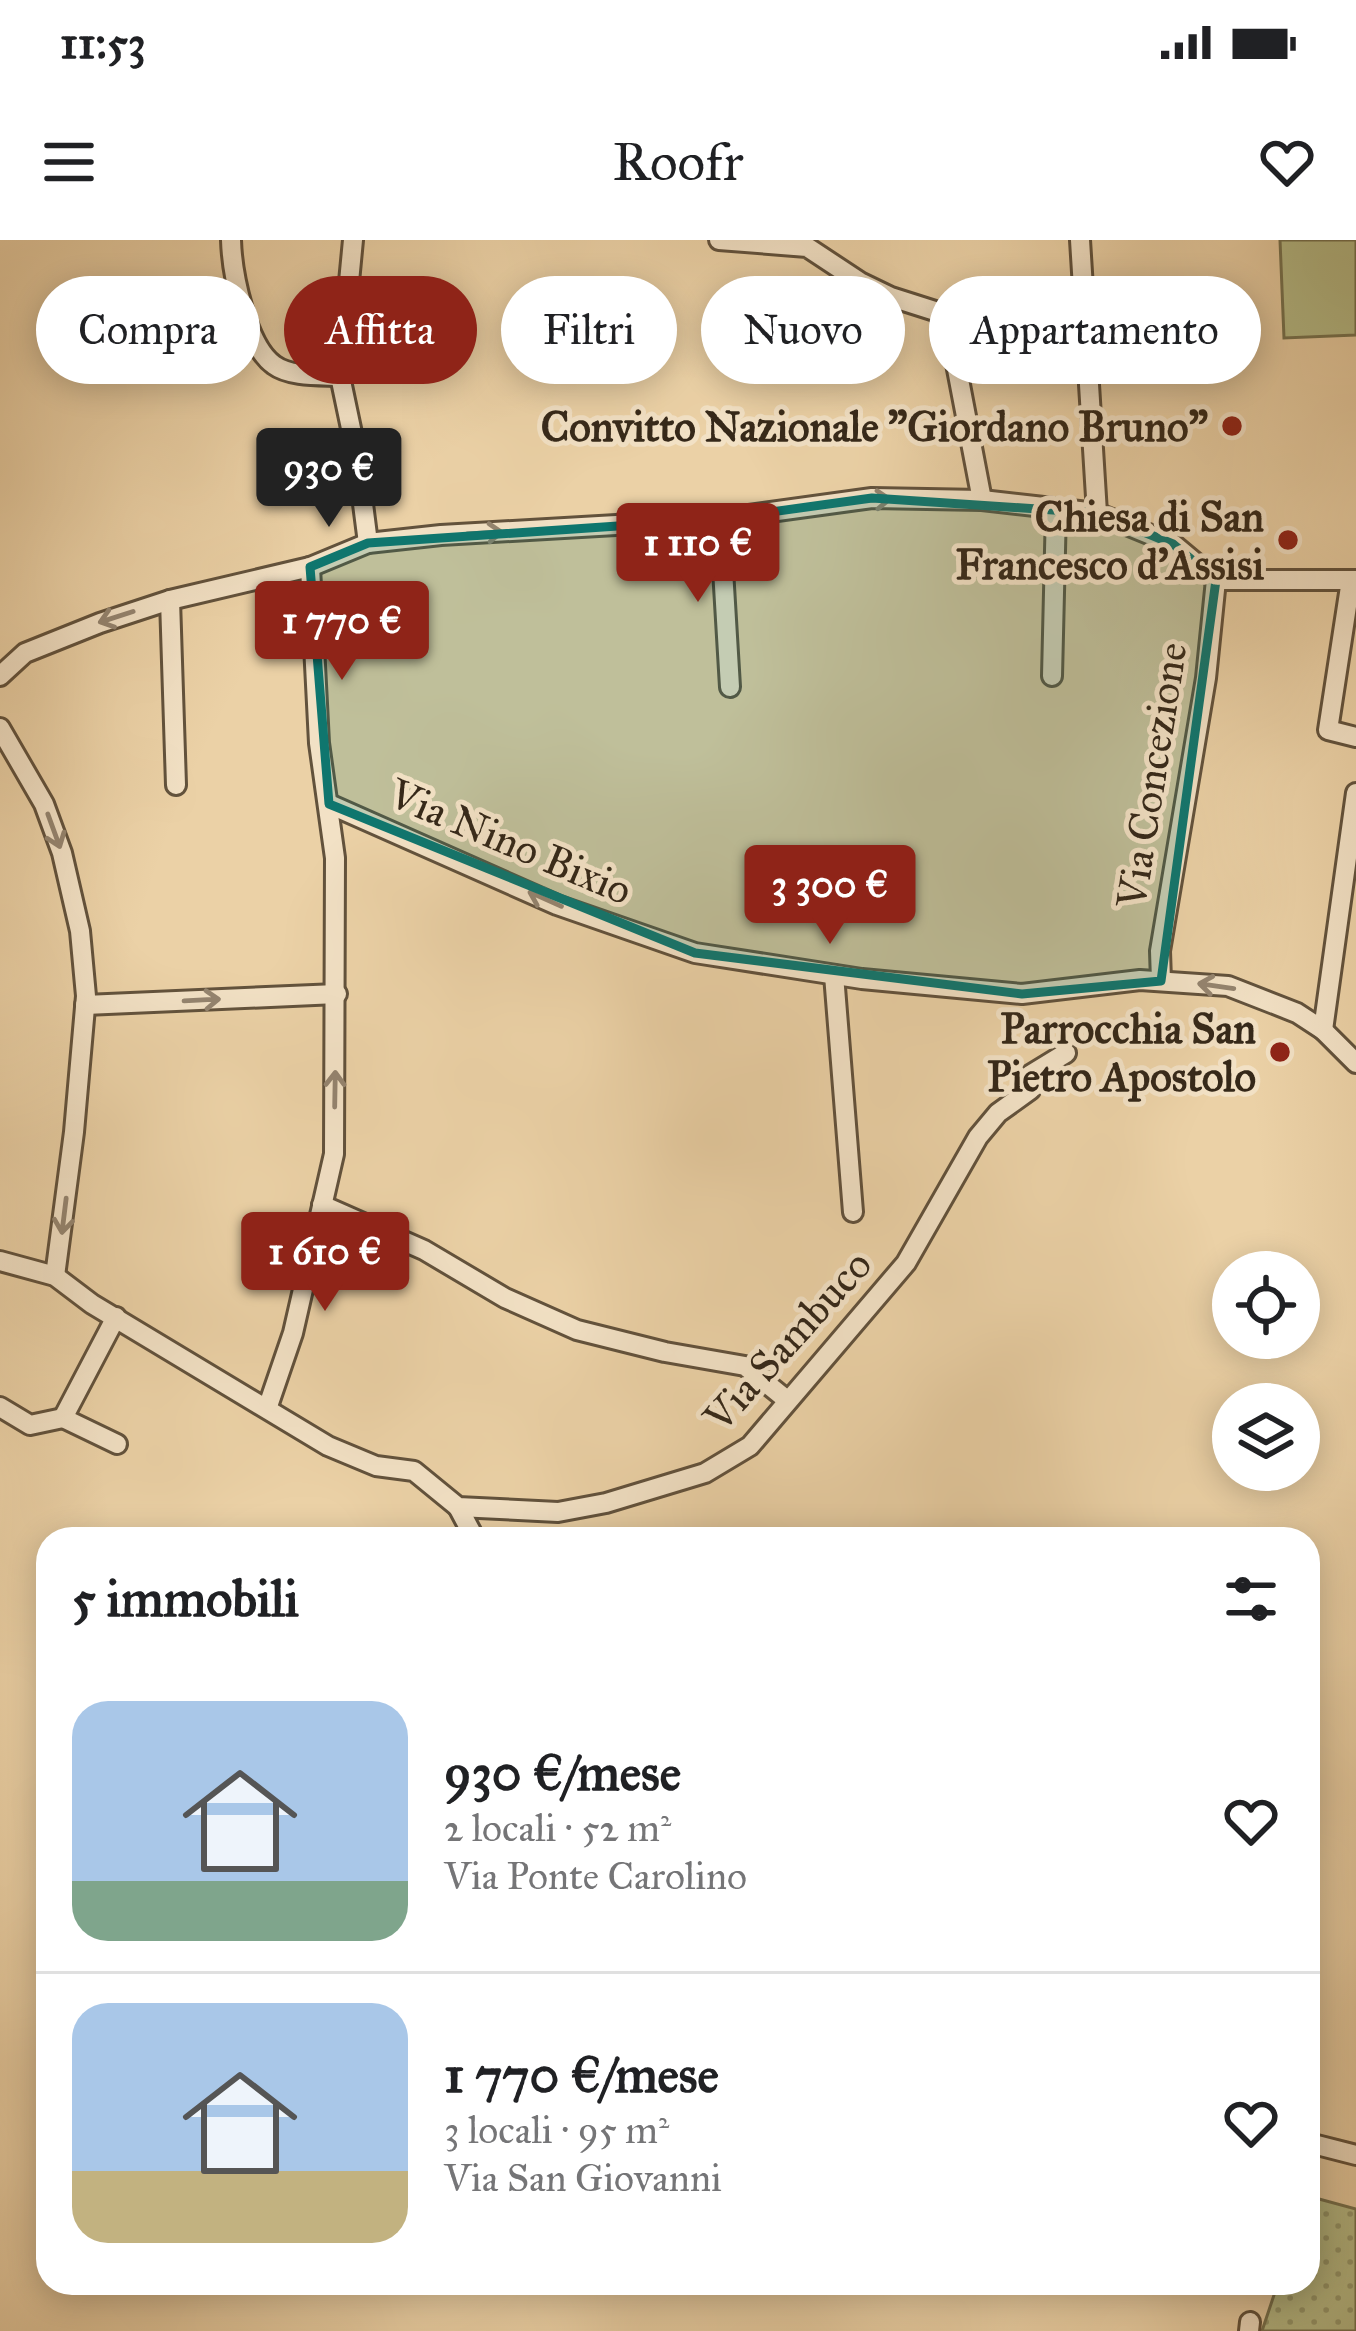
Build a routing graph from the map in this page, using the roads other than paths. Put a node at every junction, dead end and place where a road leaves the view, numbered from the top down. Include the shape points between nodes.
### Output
1 (231, 240) edge
2 (353, 240) edge
3 (719, 240) edge
4 (1080, 240) edge
5 (806, 244) edge
6 (350, 276) edge
7 (284, 369) edge
8 (342, 384) edge
9 (982, 500) junction
10 (1057, 508) junction
11 (1097, 513) junction
12 (720, 519) junction
13 (368, 543) junction
14 (310, 567) junction
15 (1216, 580) junction
16 (1353, 580) edge
17 (170, 600) junction
18 (0, 676) edge
19 (1052, 676) dead end
20 (730, 687) dead end
21 (0, 728) edge
22 (1356, 737) edge
23 (176, 785) dead end
24 (1356, 793) edge
25 (329, 804) junction
26 (1350, 889) edge
27 (834, 974) junction
28 (1161, 981) junction
29 (337, 994) junction
30 (85, 1006) junction
31 (1323, 1030) junction
32 (1066, 1053) dead end
33 (1356, 1063) edge
34 (322, 1204) junction
35 (853, 1212) dead end
36 (0, 1262) edge
37 (55, 1276) junction
38 (116, 1317) junction
39 (787, 1400) junction
40 (0, 1406) edge
41 (268, 1406) junction
42 (63, 1418) junction
43 (117, 1444) dead end
44 (458, 1507) junction
45 (469, 1527) edge
46 (1320, 2146) edge
47 (1356, 2156) edge

1 - 7 street via 235,284 260,350
2 - 6 street
3 - 5 street
4 - 11 street
5 - 9 street via 860,282 947,322
8 - 13 street
9 - 10 street
12 -> 9 street via 872,498
10 - 11 street
10 - 19 street
11 - 15 street via 1173,544
13 -> 12 street
12 - 20 street
13 - 14 street
14 - 17 street
14 - 25 street
15 - 16 street
15 - 28 street, Via Concezione
16 - 22 street via 1328,730
17 -> 18 street via 26,653
17 - 23 street
21 -> 30 street via 62,854 80,931
24 - 26 street
27 -> 25 street, Via Nino Bixio via 695,953 557,905
25 - 29 street
26 - 31 street
27 - 28 street, Via Nino Bixio via 1022,994
27 - 35 street
31 -> 28 street, Via Nino Bixio via 1228,986
30 -> 29 street
34 -> 29 street via 334,1154
30 -> 37 street
31 - 33 street, Via Nino Bixio
32 - 39 street, Via Sambuco via 1030,1075 1030,1090 978,1136 906,1263
34 - 39 street via 577,1330 745,1366
34 - 41 street
36 - 37 street
37 - 38 street
38 - 41 street
38 - 42 street
39 - 44 street, Via Sambuco via 749,1446 705,1473 558,1512
40 - 42 street via 30,1425
41 - 44 street via 328,1446 414,1471
42 - 43 street
44 - 45 street
46 - 47 street

